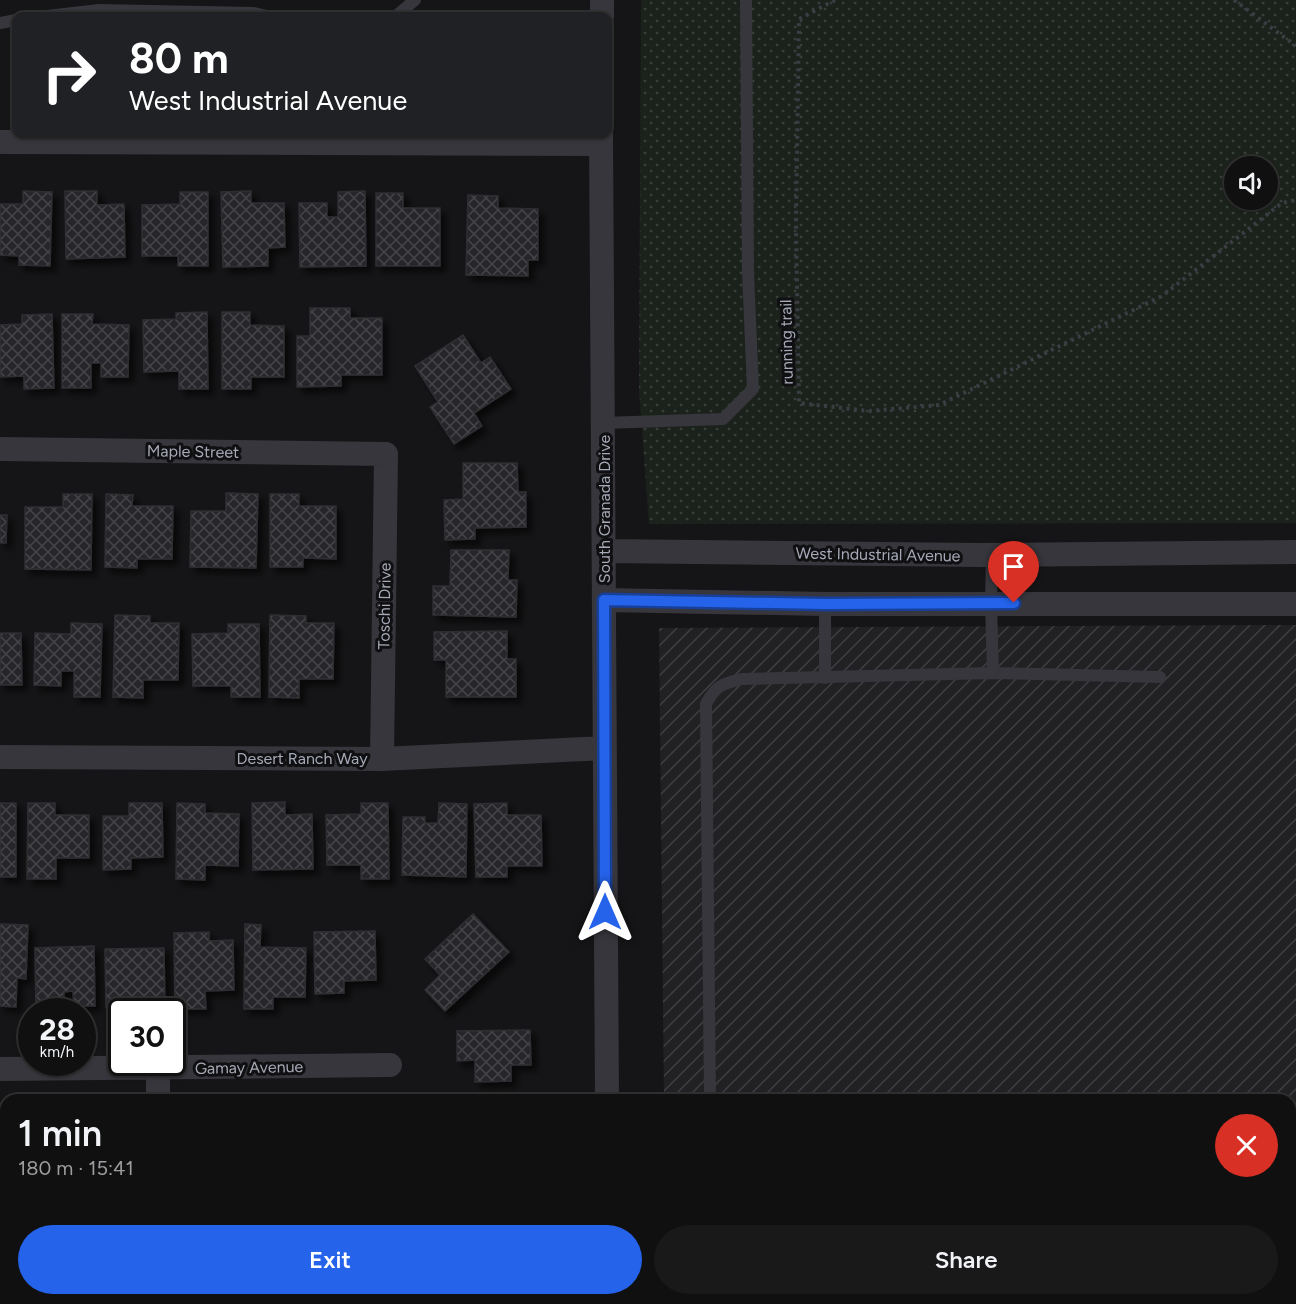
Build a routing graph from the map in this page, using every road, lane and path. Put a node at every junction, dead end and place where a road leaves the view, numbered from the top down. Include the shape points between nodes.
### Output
1 (415, 0) edge
2 (746, 0) edge
3 (835, 0) edge
4 (1234, 0) edge
5 (82, 12) edge
6 (176, 12) edge
7 (401, 12) edge
8 (1296, 46) edge
9 (601, 139) edge
10 (0, 142) edge
11 (1296, 200) edge
12 (603, 423) junction
13 (0, 449) edge
14 (386, 454) joint
15 (604, 551) junction
16 (1296, 552) edge
17 (992, 555) junction
18 (604, 600) junction
19 (991, 603) junction
20 (825, 604) junction
21 (1296, 604) edge
22 (993, 673) junction
23 (1160, 677) dead end
24 (825, 678) junction
25 (604, 748) junction
26 (0, 757) edge
27 (382, 759) junction
28 (390, 1065) dead end
29 (108, 1068) edge
30 (186, 1068) edge
31 (0, 1069) edge
32 (158, 1076) edge
33 (158, 1094) edge
34 (607, 1094) edge
35 (710, 1094) edge

1 - 7 lane
2 - 12 lane via 753,389 723,419
3 - 11 path, running trail via 799,19 799,403 869,411 939,405 1162,296 1282,203
4 - 8 path
5 - 6 lane
9 - 10 street
9 - 12 street, South Granada Drive
12 - 15 street, South Granada Drive
13 - 14 street, Maple Street
14 - 27 street, Toschi Drive
15 - 17 street, West Industrial Avenue
15 - 18 street, South Granada Drive
16 - 17 street, West Industrial Avenue
17 - 19 lane
18 - 20 street
18 - 25 street, South Granada Drive
19 - 20 street
19 - 21 street
19 - 22 lane
20 - 24 lane
22 - 23 lane
22 - 24 lane
24 - 35 lane via 742,679 720,685 706,705
25 - 27 street, Desert Ranch Way
25 - 34 street, South Granada Drive
26 - 27 street, Desert Ranch Way
28 - 30 street, Gamay Avenue
29 - 31 street, Gamay Avenue
32 - 33 street

